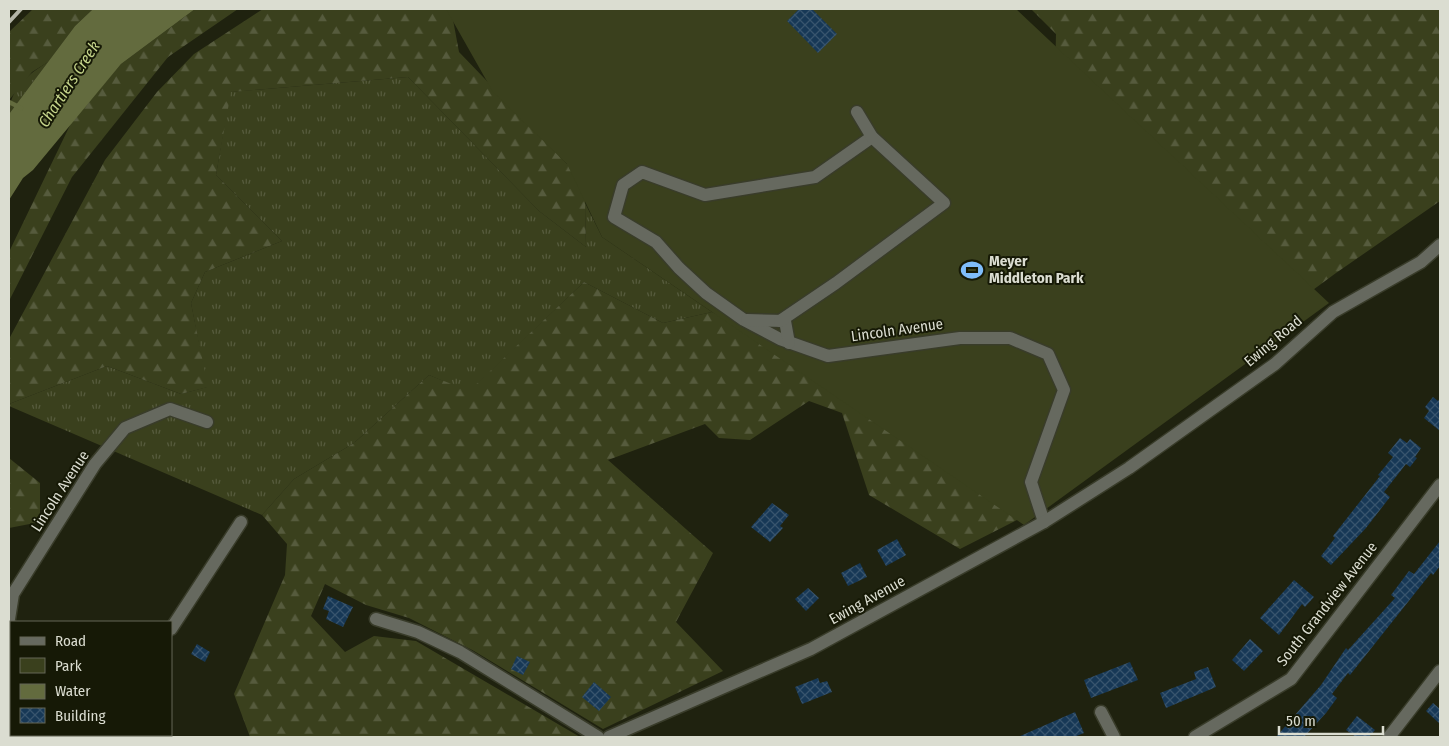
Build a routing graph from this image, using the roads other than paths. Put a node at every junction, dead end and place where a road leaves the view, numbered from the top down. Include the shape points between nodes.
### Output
1 (857, 112) dead end
2 (872, 138) junction
3 (1440, 245) edge
4 (744, 320) junction
5 (780, 321) junction
6 (789, 343) junction
7 (207, 422) dead end
8 (1129, 468) joint
9 (1440, 485) edge
10 (241, 522) dead end
11 (1044, 522) junction
12 (9, 619) edge
13 (376, 619) dead end
14 (172, 627) edge
15 (1440, 672) edge
16 (1101, 712) dead end
17 (598, 737) edge
18 (609, 737) edge
19 (1114, 737) edge
20 (1195, 737) edge
21 (1389, 737) edge

1 - 2 street
2 - 4 street, Lincoln Avenue via 815,177 705,195 642,172 623,185 614,218 656,242 706,294
2 - 5 street via 944,202
3 - 8 street, Ewing Road via 1421,262 1332,312 1275,364
4 - 5 street
4 - 6 street, Lincoln Avenue
5 - 6 street via 785,321
6 - 11 street, Lincoln Avenue via 828,356 960,338 1010,338 1048,354 1064,390 1031,482
7 - 12 street, Lincoln Avenue via 170,409 125,428 95,464 13,594
8 - 11 street, Ewing Avenue
9 - 20 street, South Grandview Avenue via 1291,679
10 - 14 street
11 - 18 street, Ewing Avenue via 811,649
13 - 17 street via 418,632 460,652
15 - 21 street
16 - 19 street

